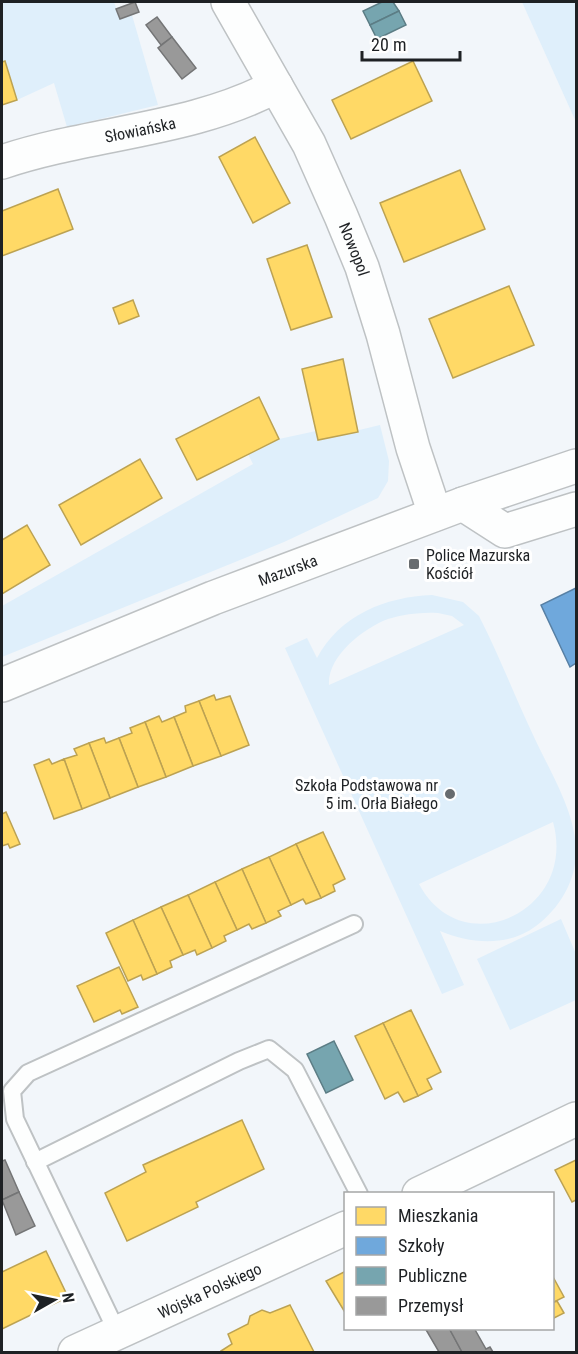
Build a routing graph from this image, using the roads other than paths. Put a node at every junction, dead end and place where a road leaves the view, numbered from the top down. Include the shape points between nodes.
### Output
1 (228, 2) edge
2 (276, 86) junction
3 (2, 162) edge
4 (576, 466) edge
5 (449, 509) junction
6 (576, 509) edge
7 (2, 685) edge
8 (354, 924) dead end
9 (576, 1119) edge
10 (36, 1162) junction
11 (358, 1192) edge
12 (423, 1192) edge
13 (344, 1228) edge
14 (118, 1334) junction
15 (75, 1353) edge

1 - 2 street, Nowopol
2 - 3 street, Słowiańska via 187,118
2 - 5 street, Nowopol via 309,144 362,267 413,448
4 - 5 street, Mazurska
5 - 6 street via 505,531
5 - 7 street, Mazurska via 198,604
8 - 10 lane via 28,1072 12,1091 15,1119
9 - 12 street
10 - 11 lane via 269,1049 295,1070
10 - 14 lane
13 - 14 street, Wojska Polskiego
14 - 15 street, Wojska Polskiego

